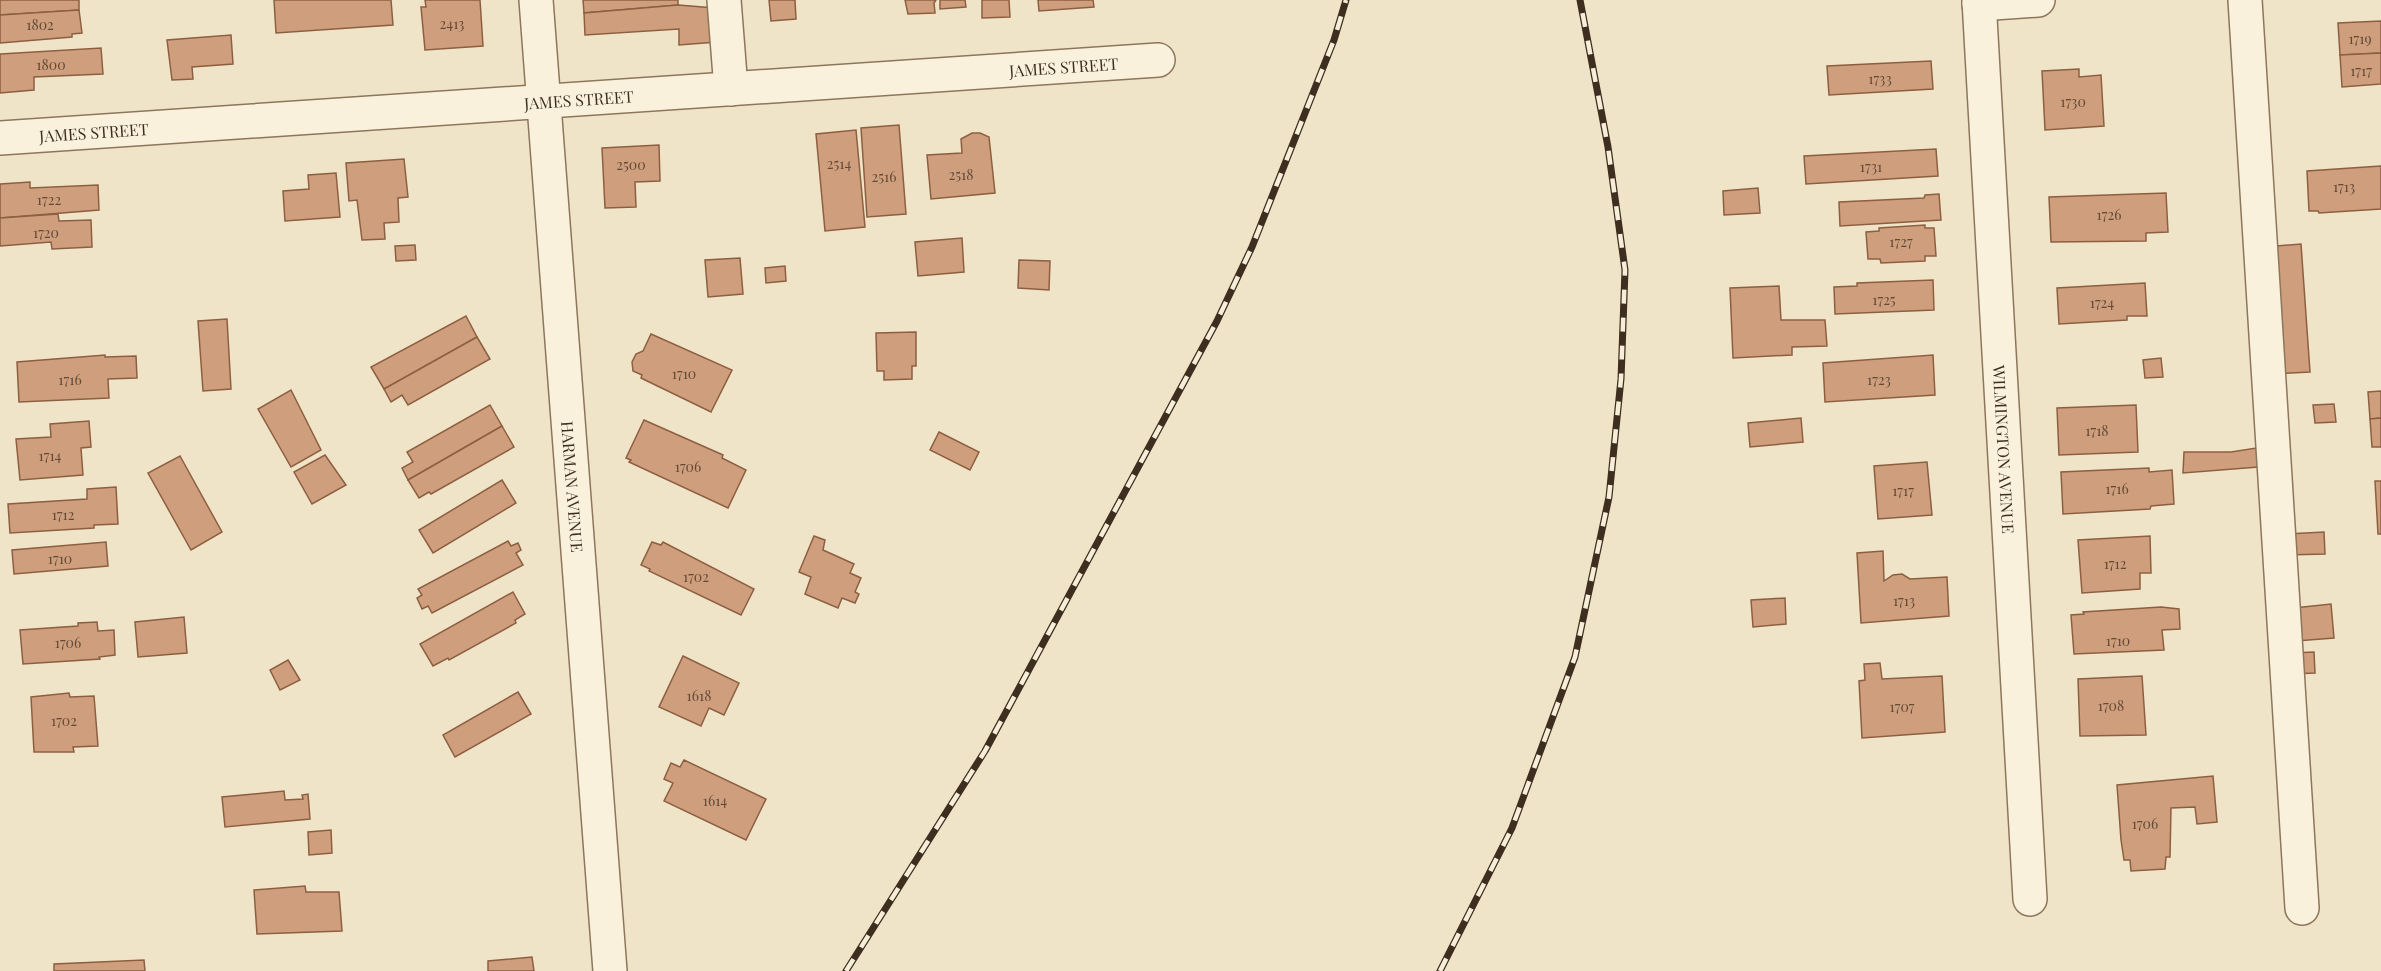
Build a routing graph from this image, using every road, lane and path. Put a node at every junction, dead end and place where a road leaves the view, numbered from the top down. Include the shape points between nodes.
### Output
1 (536, 0) edge
2 (724, 0) edge
3 (2038, 0) edge
4 (2245, 0) edge
5 (1979, 2) edge
6 (1158, 60) dead end
7 (731, 89) junction
8 (544, 101) junction
9 (0, 138) edge
10 (2030, 899) dead end
11 (2302, 908) dead end
12 (610, 971) edge

1 - 8 street, HARMAN AVENUE
2 - 7 street
3 - 5 street
4 - 11 street
5 - 10 street, WILMINGTON AVENUE
6 - 7 street, JAMES STREET
7 - 8 street, JAMES STREET
8 - 9 street, JAMES STREET
8 - 12 street, HARMAN AVENUE

